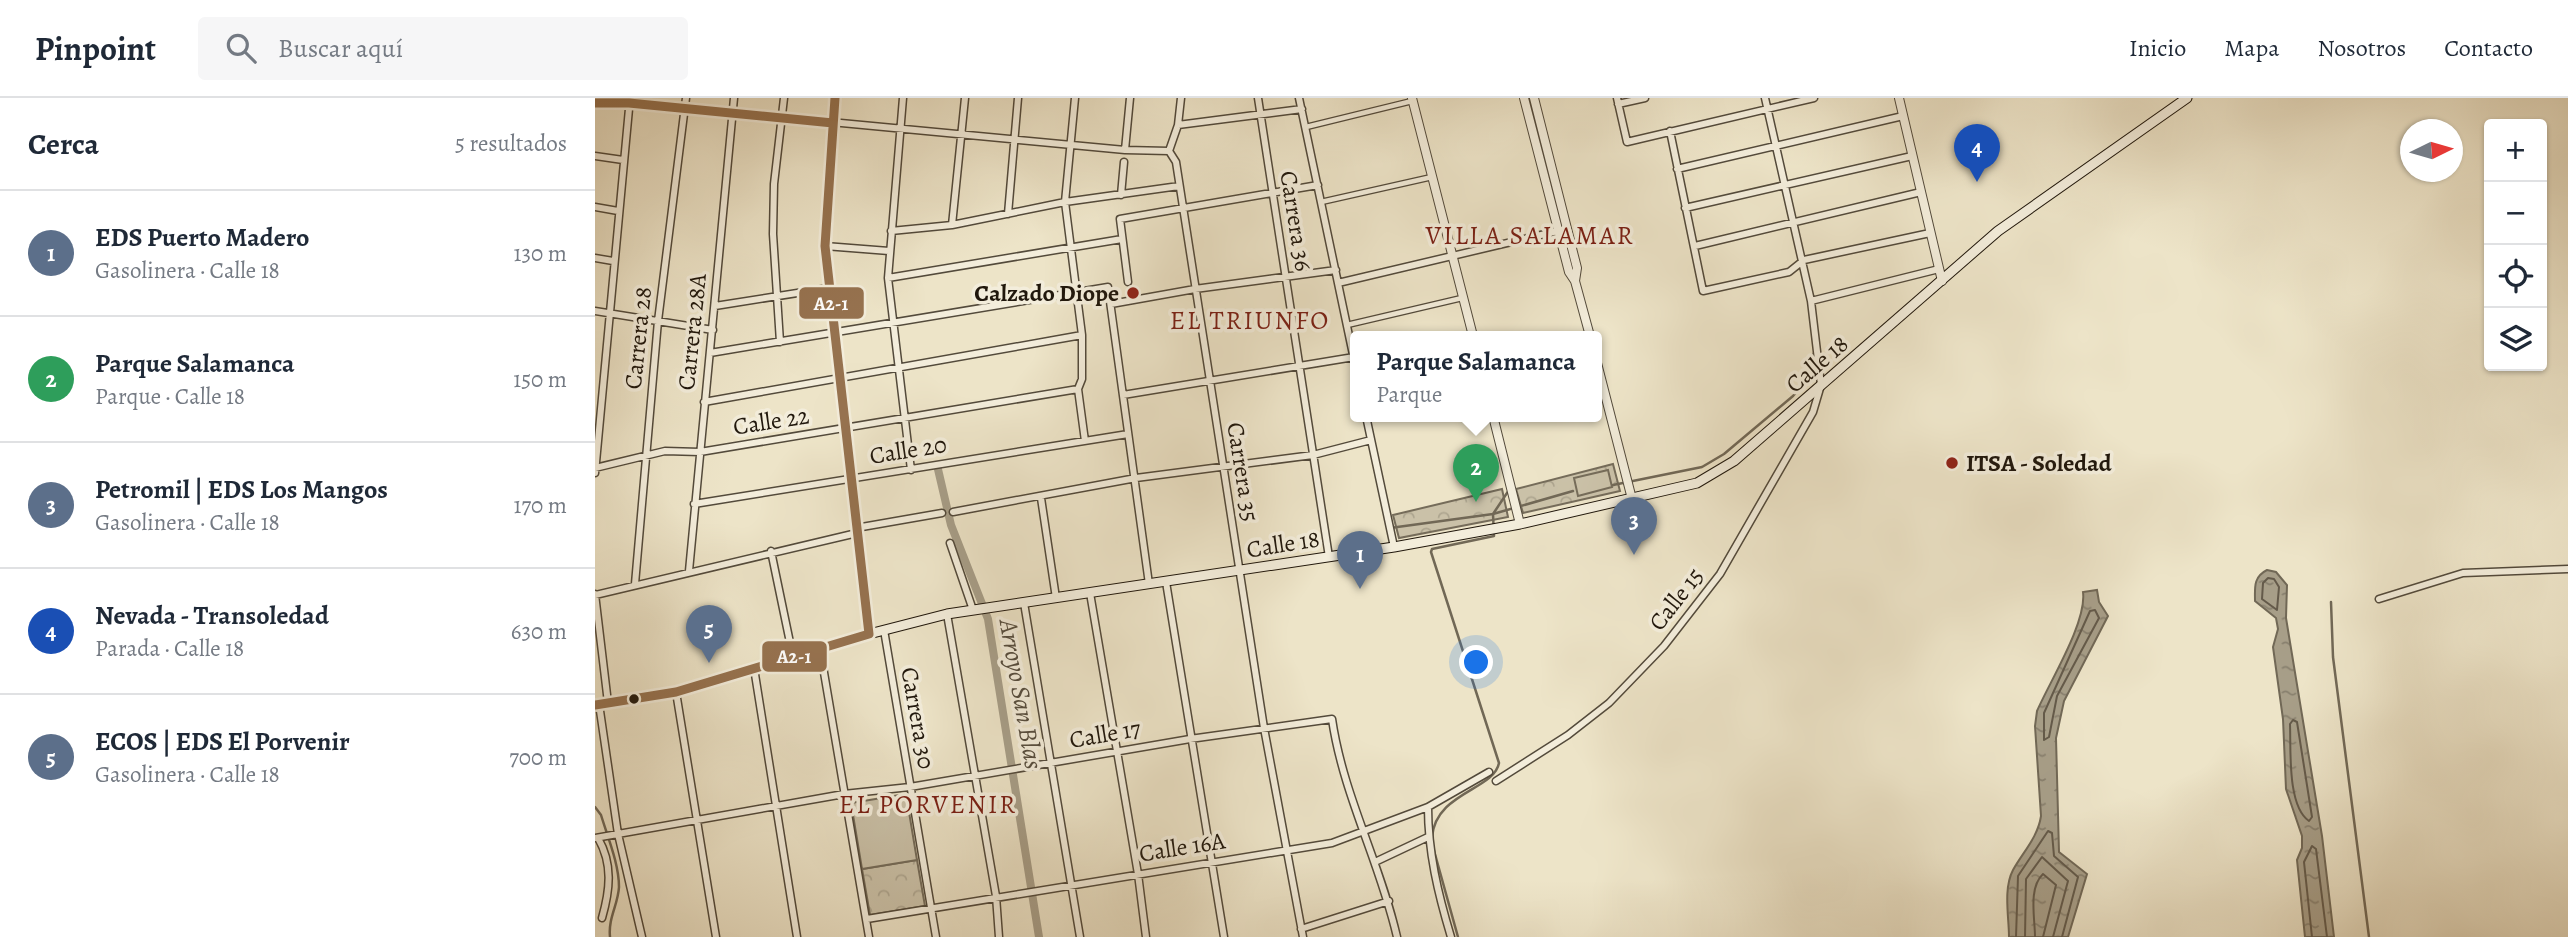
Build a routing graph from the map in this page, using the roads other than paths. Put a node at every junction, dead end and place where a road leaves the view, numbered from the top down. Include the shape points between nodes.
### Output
1 (661, 98) edge
2 (686, 98) edge
3 (734, 98) edge
4 (783, 98) edge
5 (835, 98) edge
6 (903, 98) edge
7 (965, 98) edge
8 (1018, 98) edge
9 (1075, 98) edge
10 (1130, 98) edge
11 (1181, 98) edge
12 (1258, 98) edge
13 (1300, 98) edge
14 (1524, 98) edge
15 (1534, 98) edge
16 (1645, 98) edge
17 (1765, 98) edge
18 (1814, 98) edge
19 (1899, 98) edge
20 (2187, 98) edge
21 (1413, 99) edge
22 (629, 101) edge
23 (1618, 101) edge
24 (595, 103) edge
25 (672, 107) junction
26 (1767, 108) junction
27 (685, 109) junction
28 (1302, 109) junction
29 (732, 114) junction
30 (1260, 116) junction
31 (1903, 116) junction
32 (782, 117) junction
33 (833, 123) junction
34 (1178, 125) junction
35 (1306, 127) junction
36 (900, 128) junction
37 (1670, 131) junction
38 (962, 135) junction
39 (1014, 139) junction
40 (1071, 145) junction
41 (1776, 148) junction
42 (1125, 150) junction
43 (1169, 151) junction
44 (595, 156) edge
45 (1912, 156) junction
46 (623, 160) junction
47 (1124, 162) dead end
48 (1678, 169) junction
49 (1433, 177) junction
50 (1318, 185) junction
51 (1179, 186) junction
52 (1784, 186) junction
53 (1272, 191) junction
54 (1921, 192) junction
55 (1121, 195) junction
56 (1065, 202) junction
57 (1321, 202) junction
58 (595, 207) edge
59 (1183, 208) junction
60 (1685, 208) junction
61 (618, 211) junction
62 (1007, 214) junction
63 (1793, 223) junction
64 (952, 225) junction
65 (1563, 229) junction
66 (891, 231) junction
67 (1930, 233) junction
68 (1122, 239) junction
69 (825, 246) junction
70 (1695, 246) junction
71 (1070, 248) junction
72 (889, 251) junction
73 (1453, 256) junction
74 (595, 258) edge
75 (1804, 260) junction
76 (613, 261) junction
77 (1939, 269) junction
78 (1336, 270) junction
79 (1285, 277) junction
80 (888, 278) junction
81 (1942, 281) junction
82 (1128, 282) dead end
83 (1338, 283) junction
84 (829, 288) junction
85 (1195, 289) junction
86 (1077, 292) junction
87 (776, 296) junction
88 (1463, 297) junction
89 (1811, 301) junction
90 (1111, 304) junction
91 (715, 306) junction
92 (595, 311) edge
93 (608, 313) junction
94 (658, 321) junction
95 (894, 324) junction
96 (1347, 325) junction
97 (713, 330) junction
98 (1472, 331) edge
99 (1589, 331) edge
100 (834, 333) junction
101 (1081, 335) junction
102 (1350, 338) edge
103 (780, 342) junction
104 (710, 353) junction
105 (1350, 362) edge
106 (595, 363) edge
107 (604, 365) junction
108 (1299, 367) junction
109 (899, 369) junction
110 (839, 377) junction
111 (1209, 381) junction
112 (1602, 382) edge
113 (1821, 385) junction
114 (1078, 388) junction
115 (1123, 395) junction
116 (704, 402) junction
117 (596, 416) edge
118 (905, 418) junction
119 (1367, 422) edge
120 (1495, 422) edge
121 (845, 428) junction
122 (1128, 433) junction
123 (1371, 440) junction
124 (1085, 441) junction
125 (700, 452) junction
126 (1313, 455) junction
127 (646, 456) junction
128 (1223, 465) junction
129 (595, 469) edge
130 (911, 470) junction
131 (1136, 478) junction
132 (850, 480) junction
133 (1041, 498) junction
134 (1632, 499) junction
135 (694, 504) junction
136 (953, 512) dead end
137 (942, 513) dead end
138 (1520, 524) junction
139 (857, 531) junction
140 (950, 543) dead end
141 (1394, 547) junction
142 (771, 551) junction
143 (1329, 557) junction
144 (2568, 569) edge
145 (1239, 570) junction
146 (689, 571) junction
147 (1166, 582) junction
148 (635, 584) junction
149 (1149, 584) junction
150 (1090, 593) junction
151 (595, 595) edge
152 (1056, 598) junction
153 (2379, 600) dead end
154 (1024, 603) junction
155 (976, 610) junction
156 (947, 614) junction
157 (884, 630) junction
158 (869, 634) junction
159 (820, 649) junction
160 (793, 657) junction
161 (754, 668) junction
162 (676, 692) junction
163 (601, 704) edge
164 (1264, 728) junction
165 (1190, 739) junction
166 (1117, 751) junction
167 (1052, 762) junction
168 (1489, 772) dead end
169 (975, 776) junction
170 (1496, 780) dead end
171 (910, 787) junction
172 (844, 794) junction
173 (776, 807) junction
174 (1428, 807) junction
175 (698, 819) junction
176 (1362, 833) junction
177 (615, 835) junction
178 (1428, 837) junction
179 (599, 838) edge
180 (1286, 849) junction
181 (1375, 862) junction
182 (1211, 863) junction
183 (1138, 874) junction
184 (1073, 883) junction
185 (996, 896) junction
186 (1389, 901) junction
187 (932, 908) junction
188 (603, 918) dead end
189 (867, 919) junction
190 (1302, 933) edge
191 (642, 937) edge
192 (716, 937) edge
193 (797, 937) edge
194 (869, 937) edge
195 (936, 937) edge
196 (999, 937) edge
197 (1080, 937) edge
198 (1146, 937) edge
199 (1223, 937) edge
200 (1397, 937) edge
201 (1451, 937) edge

1 - 25 street
2 - 27 street, Carrera 28
3 - 29 street, Carrera 28A
4 - 32 street
5 - 33 street
6 - 36 street
7 - 38 street
8 - 39 street
9 - 40 street
10 - 42 street
11 - 34 street
12 - 30 street, Carrera 36
13 - 28 street
14 - 65 street
15 - 65 street
16 - 23 street
17 - 26 street
18 - 26 street
19 - 31 street
20 - 81 main road, Calle 18 via 1998,232
21 - 35 street
21 - 49 street
22 - 24 street
22 - 25 street
22 - 46 street
23 - 37 street via 1627,142
25 - 27 street
26 - 37 street
26 - 41 street
27 - 29 street
27 - 94 street, Carrera 28
28 - 30 street
28 - 35 street
29 - 32 street
29 - 91 street, Carrera 28A
30 - 34 street
30 - 53 street, Carrera 36
31 - 41 street
31 - 45 street
32 - 33 street
32 - 87 street via 774,184
33 - 36 street
33 - 69 street
34 - 43 street
35 - 50 street
36 - 38 street
36 - 66 street
37 - 48 street
38 - 39 street
38 - 64 street
39 - 40 street
39 - 62 street
40 - 42 street
40 - 56 street
41 - 48 street
41 - 52 street
42 - 43 street
43 - 51 street, Carrera 35 via 1176,162
44 - 46 street
45 - 52 street
45 - 54 street
46 - 61 street
47 - 55 street
48 - 60 street
49 - 57 street
49 - 73 street
50 - 53 street
50 - 57 street
51 - 55 street
51 - 59 street, Carrera 35
52 - 60 street
52 - 63 street
53 - 59 street
53 - 79 street, Carrera 36
54 - 63 street
54 - 67 street
55 - 56 street
56 - 62 street
56 - 71 street
57 - 78 street
58 - 61 street
59 - 68 street via 1120,219
59 - 85 street, Carrera 35
60 - 70 street
61 - 76 street
62 - 64 street
63 - 70 street
63 - 75 street
64 - 66 street
65 - 73 street
65 - 99 street via 1569,272
66 - 72 street
67 - 75 street
67 - 77 street
68 - 71 street
68 - 82 street
69 - 72 street
69 - 84 street
70 - 75 street via 1703,291 1789,272
71 - 80 street
71 - 86 street
72 - 80 street
73 - 83 street
73 - 88 street
74 - 76 street
75 - 89 street
76 - 93 street
77 - 81 street
77 - 89 street
78 - 79 street
78 - 83 street
79 - 85 street
79 - 108 street, Carrera 36
80 - 95 street
81 - 113 main road, Calle 18
83 - 96 street
84 - 87 street
84 - 100 street
85 - 90 street
85 - 111 street, Carrera 35
86 - 90 street via 1108,287
86 - 95 street
86 - 101 street
87 - 91 street
87 - 103 street
88 - 96 street
88 - 98 street
89 - 113 street
90 - 115 street
91 - 97 street, Carrera 28A
92 - 93 street
93 - 94 street
93 - 107 street
94 - 97 street
94 - 127 street, Carrera 28
95 - 100 street
95 - 109 street
96 - 102 street
97 - 104 street, Carrera 28A
100 - 103 street
100 - 110 street
101 - 109 street
101 - 114 street
103 - 104 street
104 - 116 street, Carrera 28A
105 - 108 street
106 - 107 street
107 - 117 street
108 - 111 street
108 - 126 street, Carrera 36
109 - 110 street
109 - 118 street
110 - 116 street
110 - 121 street
111 - 115 street
111 - 128 street, Carrera 35
112 - 134 street
113 - 134 main road, Calle 18 via 1715,474
113 - 170 street, Calle 15 via 1812,412 1720,574 1664,646 1609,703 1568,736
114 - 118 street, Calle 22
114 - 124 street
115 - 122 street
116 - 125 street, Carrera 28A
117 - 129 street
118 - 121 street, Calle 22
118 - 130 street
119 - 123 street
120 - 138 street
121 - 125 street, Calle 22
121 - 132 street
122 - 124 street, Calle 20
122 - 131 street
123 - 126 street
123 - 141 street
124 - 130 street, Calle 20
125 - 127 street, Calle 22 via 665,451
125 - 135 street, Carrera 28A
126 - 128 street
126 - 143 street, Carrera 36
127 - 129 street, Calle 22
127 - 148 street, Carrera 28
128 - 131 street
128 - 145 street, Carrera 35
130 - 132 street, Calle 20
131 - 133 street
131 - 149 street
132 - 135 street, Calle 20
132 - 139 street
133 - 136 street
133 - 152 street
134 - 138 main road, Calle 18
135 - 146 street, Carrera 28A
137 - 139 street
138 - 141 main road, Calle 18
139 - 142 street
139 - 158 street
140 - 155 street
141 - 143 main road, Calle 18
142 - 146 street
142 - 160 street
143 - 145 main road, Calle 18
144 - 153 street via 2463,573
145 - 147 main road, Calle 18
145 - 164 street, Carrera 35
146 - 148 street
147 - 149 main road, Calle 18
147 - 165 street
148 - 151 street
149 - 150 main road, Calle 18
150 - 152 main road, Calle 18
150 - 166 street
151 - 163 street
152 - 154 main road, Calle 18
154 - 155 main road, Calle 18
154 - 167 street
155 - 156 main road, Calle 18
156 - 157 main road, Calle 18
156 - 169 street
157 - 158 main road, Calle 18
157 - 171 street, Carrera 30
158 - 159 main road, Calle 18
159 - 160 main road, Calle 18
159 - 172 street
160 - 161 main road, Calle 18
161 - 162 main road, Calle 18
161 - 173 street
162 - 163 main road, Calle 18
162 - 175 street
163 - 177 street
164 - 165 street, Calle 17
164 - 176 street, Calle 17 via 1332,719 1342,772
164 - 180 street, Carrera 35
165 - 166 street, Calle 17
165 - 182 street
166 - 167 street, Calle 17
166 - 183 street
167 - 169 street, Calle 17
167 - 184 street
168 - 174 street, Calle 16A
169 - 171 street, Calle 17
169 - 185 street
171 - 172 street, Calle 17
171 - 187 street, Carrera 30
172 - 173 street, Calle 17
172 - 189 street
173 - 175 street, Calle 17
173 - 193 street
174 - 176 street, Calle 16A
174 - 178 street
175 - 177 street, Calle 17
175 - 192 street
176 - 180 street, Calle 16A via 1332,843
176 - 181 street
177 - 179 street, Calle 17
177 - 191 street
178 - 181 street
178 - 201 street
179 - 188 street via 610,887
180 - 182 street, Calle 16A
180 - 190 street, Carrera 35
181 - 186 street
182 - 183 street, Calle 16A
182 - 199 street
183 - 184 street, Calle 16A
183 - 198 street
184 - 185 street, Calle 16A
184 - 197 street
185 - 187 street, Calle 16A
185 - 196 street
186 - 190 street
186 - 200 street
187 - 189 street, Calle 16A
187 - 195 street, Carrera 30
189 - 194 street

